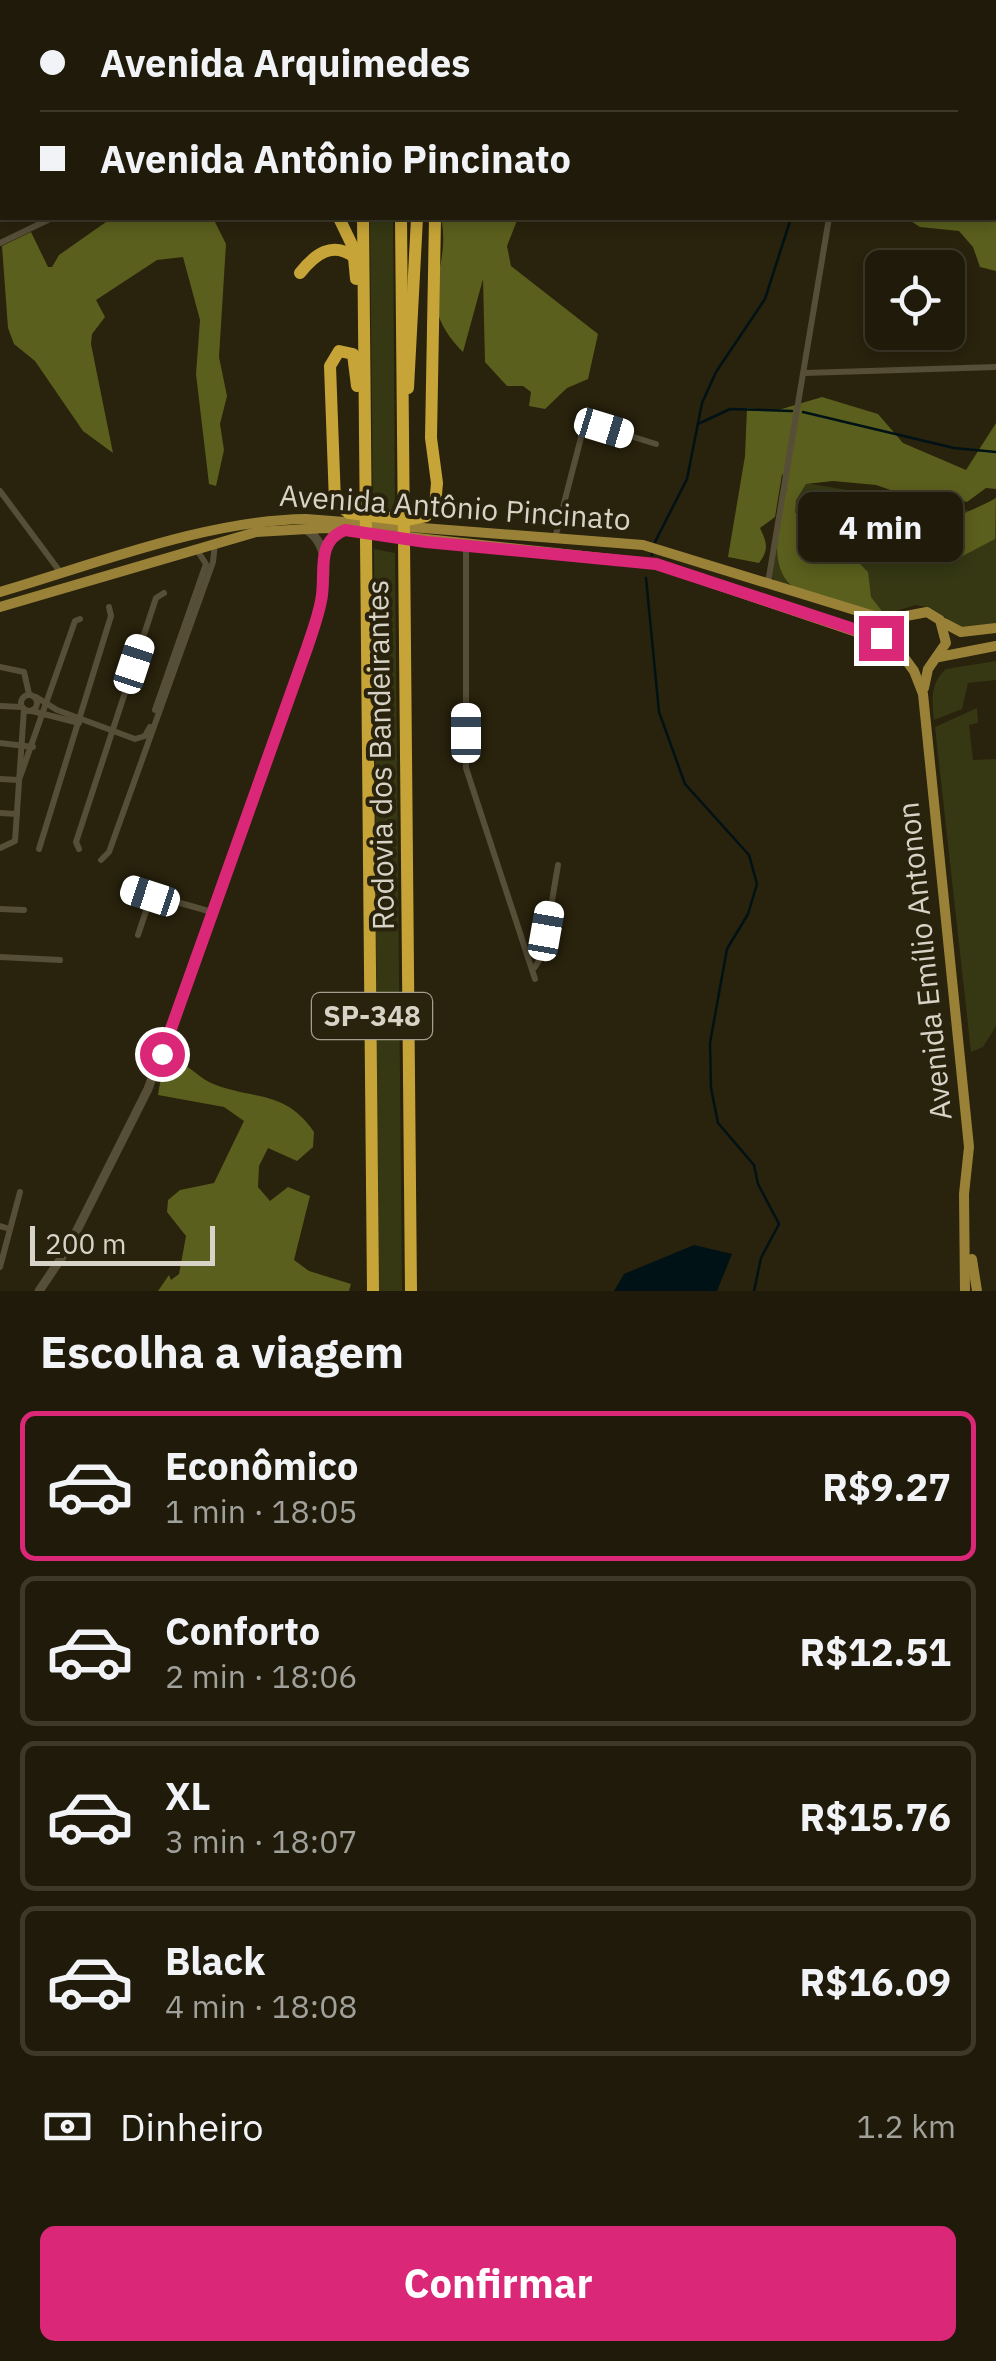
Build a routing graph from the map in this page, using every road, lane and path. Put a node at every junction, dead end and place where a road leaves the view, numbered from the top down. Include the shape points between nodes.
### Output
1 (48, 220) edge
2 (341, 220) edge
3 (363, 220) edge
4 (401, 220) edge
5 (417, 220) edge
6 (435, 220) edge
7 (829, 220) edge
8 (0, 243) edge
9 (354, 257) junction
10 (300, 274) dead end
11 (364, 335) junction
12 (996, 367) edge
13 (804, 373) junction
14 (401, 440) junction
15 (656, 444) dead end
16 (364, 452) junction
17 (0, 492) edge
18 (302, 527) junction
19 (345, 530) junction
20 (194, 535) junction
21 (555, 538) junction
22 (215, 543) junction
23 (630, 544) junction
24 (466, 546) junction
25 (196, 548) junction
26 (565, 552) junction
27 (584, 554) junction
28 (323, 556) junction
29 (62, 574) junction
30 (768, 582) junction
31 (0, 592) edge
32 (164, 593) dead end
33 (776, 601) junction
34 (0, 607) edge
35 (109, 608) dead end
36 (906, 616) junction
37 (80, 619) dead end
38 (940, 620) junction
39 (996, 628) edge
40 (894, 645) junction
41 (996, 646) edge
42 (936, 659) junction
43 (908, 662) junction
44 (0, 667) edge
45 (923, 694) junction
46 (32, 696) junction
47 (0, 706) edge
48 (46, 707) junction
49 (26, 709) junction
50 (79, 721) junction
51 (112, 733) junction
52 (0, 744) edge
53 (19, 745) junction
54 (147, 746) junction
55 (34, 747) junction
56 (20, 778) junction
57 (0, 779) edge
58 (0, 813) edge
59 (17, 814) junction
60 (0, 848) edge
61 (38, 849) dead end
62 (79, 849) dead end
63 (101, 860) dead end
64 (558, 865) dead end
65 (131, 889) dead end
66 (150, 896) junction
67 (0, 909) edge
68 (24, 910) dead end
69 (212, 912) junction
70 (138, 935) dead end
71 (0, 957) edge
72 (60, 960) dead end
73 (534, 968) junction
74 (535, 978) dead end
75 (20, 1192) dead end
76 (966, 1224) junction
77 (0, 1226) edge
78 (10, 1229) junction
79 (0, 1267) edge
80 (39, 1291) edge
81 (373, 1291) edge
82 (411, 1291) edge
83 (965, 1291) edge
84 (978, 1291) edge

1 - 8 street
2 - 9 highway
3 - 11 highway, Rodovia dos Bandeirantes / SP-348
4 - 14 highway, Rodovia dos Bandeirantes / SP-348
5 - 14 highway
6 - 16 highway via 430,438 438,490 431,512 401,520 337,506 330,366 341,350 354,356
7 - 13 street
9 - 10 highway via 322,251
9 - 11 highway
11 - 16 highway, Rodovia dos Bandeirantes / SP-348
12 - 13 street
13 - 30 street
14 - 82 highway, Rodovia dos Bandeirantes / SP-348
15 - 21 street via 584,426
16 - 81 highway, Rodovia dos Bandeirantes / SP-348
17 - 29 street
18 - 19 main road, Avenida Antônio Pincinato
18 - 22 main road, Avenida Antônio Pincinato
18 - 28 main road
19 - 24 main road, Avenida Antônio Pincinato
19 - 28 main road
20 - 21 main road, Avenida Antônio Pincinato via 252,521 306,518
20 - 22 main road
20 - 29 main road, Avenida Antônio Pincinato
21 - 23 main road, Avenida Antônio Pincinato
21 - 26 main road
22 - 25 main road, Avenida Antônio Pincinato
22 - 54 street
23 - 27 main road via 626,554
23 - 30 main road, Avenida Antônio Pincinato
24 - 26 main road, Avenida Antônio Pincinato
24 - 73 street via 466,768
25 - 34 main road, Avenida Antônio Pincinato
25 - 51 street via 206,564 148,732 140,739
26 - 27 main road, Avenida Antônio Pincinato
27 - 33 main road, Avenida Antônio Pincinato via 677,569
28 - 69 main road via 314,626
29 - 31 main road, Avenida Antônio Pincinato
30 - 33 main road
30 - 36 main road, Avenida Antônio Pincinato via 884,620
32 - 51 street via 156,598
33 - 40 main road, Avenida Antônio Pincinato
35 - 50 street
36 - 38 main road, Avenida Antônio Pincinato via 920,612
36 - 40 main road via 895,629
37 - 48 street
38 - 39 main road, Avenida Antônio Pincinato via 961,632
38 - 42 main road via 947,635
40 - 43 main road
41 - 42 main road
42 - 43 main road
42 - 45 main road
43 - 45 main road
44 - 46 street via 24,672
45 - 76 main road, Avenida Emílio Antonon via 968,1132
46 - 48 street
46 - 49 street via 22,699
46 - 49 street via 38,705
47 - 49 street
48 - 49 street
48 - 50 street
48 - 55 street
49 - 53 street
50 - 51 street
50 - 61 street
51 - 54 street
51 - 62 street
52 - 53 street
53 - 55 street
53 - 56 street
54 - 63 street
55 - 56 street
56 - 57 street
56 - 59 street
58 - 59 street
59 - 60 street via 15,841
64 - 73 street via 543,954
65 - 66 street
66 - 69 street
66 - 70 street
67 - 68 street
69 - 80 main road via 148,1089 68,1248
71 - 72 street
73 - 74 street
75 - 78 street
76 - 83 main road, Avenida Emílio Antonon
76 - 84 main road, Avenida Emílio Antonon
77 - 78 street
78 - 79 street

